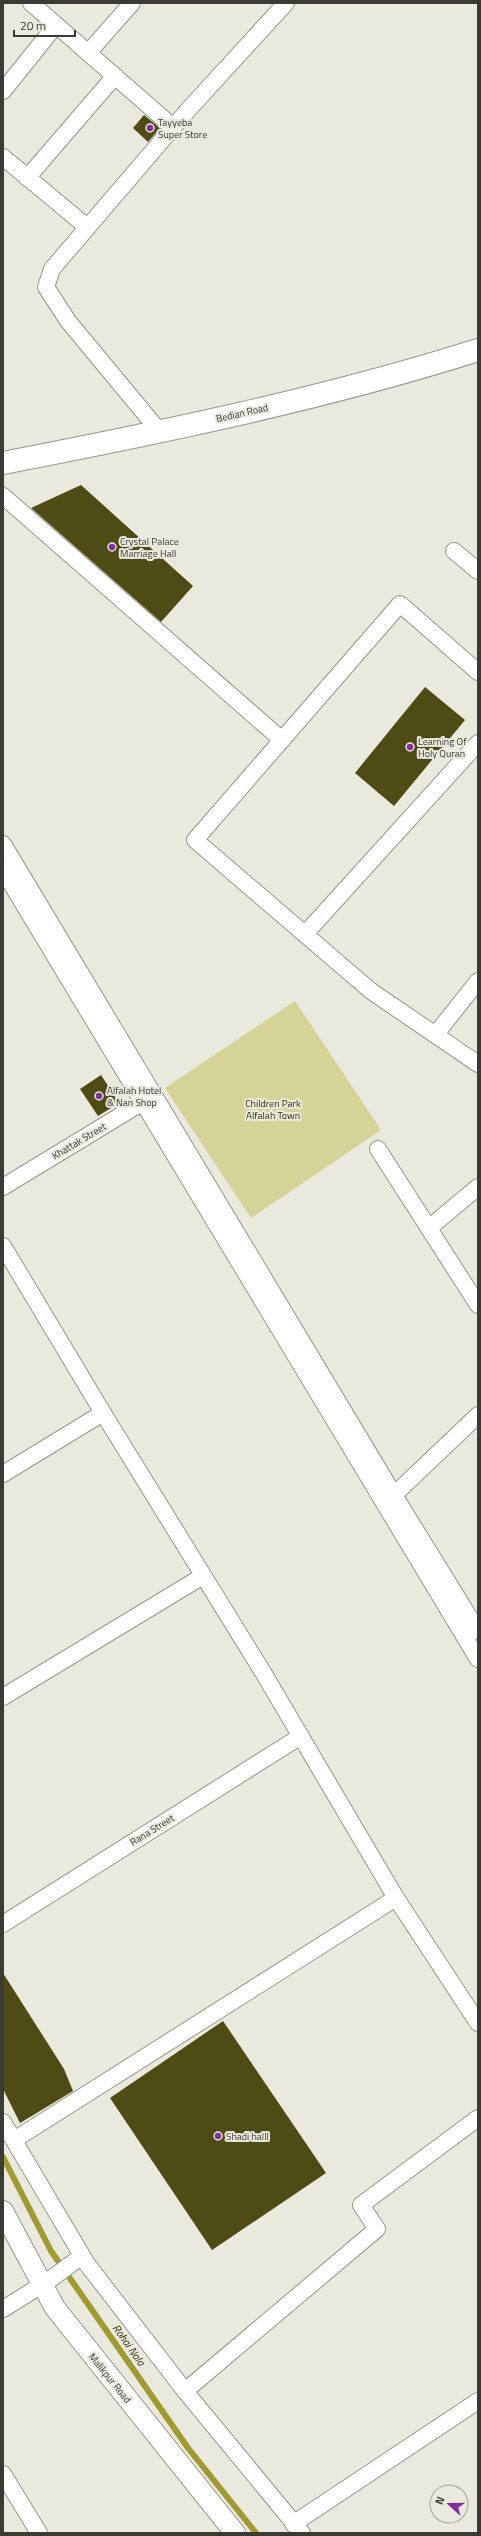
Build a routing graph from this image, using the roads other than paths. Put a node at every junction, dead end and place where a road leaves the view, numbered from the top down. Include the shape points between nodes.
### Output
1 (32, 3) edge
2 (132, 3) edge
3 (286, 3) edge
4 (56, 25) junction
5 (88, 53) junction
6 (115, 76) junction
7 (3, 91) edge
8 (173, 127) junction
9 (3, 157) edge
10 (28, 178) junction
11 (87, 227) junction
12 (478, 350) edge
13 (160, 432) junction
14 (3, 463) edge
15 (3, 496) edge
16 (454, 551) dead end
17 (478, 571) edge
18 (478, 672) edge
19 (282, 740) junction
20 (478, 743) edge
21 (3, 844) edge
22 (3, 870) edge
23 (305, 934) junction
24 (478, 981) edge
25 (435, 1034) junction
26 (478, 1064) edge
27 (149, 1099) junction
28 (378, 1149) dead end
29 (3, 1187) edge
30 (478, 1187) edge
31 (429, 1228) junction
32 (4, 1249) edge
33 (478, 1305) edge
34 (102, 1413) junction
35 (478, 1415) edge
36 (3, 1474) edge
37 (394, 1495) junction
38 (203, 1576) junction
39 (468, 1617) edge
40 (478, 1631) edge
41 (478, 1658) edge
42 (3, 1697) edge
43 (301, 1736) junction
44 (396, 1898) junction
45 (3, 1924) edge
46 (478, 2023) edge
47 (478, 2118) edge
48 (3, 2122) edge
49 (14, 2140) junction
50 (3, 2211) edge
51 (78, 2259) junction
52 (44, 2283) junction
53 (3, 2309) edge
54 (185, 2391) junction
55 (478, 2401) edge
56 (3, 2474) edge
57 (298, 2529) edge
58 (39, 2533) edge
59 (235, 2533) edge

1 - 4 street
2 - 5 street
3 - 8 street
4 - 5 street
4 - 7 street
5 - 6 street
6 - 8 street
6 - 10 street
8 - 11 street
9 - 10 street
10 - 11 street
11 - 13 street via 52,269 46,287 68,321
12 - 13 main road, Bedian Road via 288,402
13 - 14 main road, Bedian Road
15 - 19 street
16 - 17 street
18 - 19 street via 400,604
19 - 23 street via 195,840
20 - 23 street
21 - 27 street
22 - 27 street
23 - 25 street via 371,991
24 - 25 street
25 - 26 street
27 - 29 street, Khattak Street
27 - 37 street
27 - 39 street
28 - 31 street
30 - 31 street
31 - 33 street
32 - 34 street
34 - 36 street
34 - 38 street
35 - 37 street
37 - 39 street
38 - 42 street
38 - 43 street
39 - 40 street
39 - 41 street
43 - 44 street
43 - 45 street, Rana Street
44 - 46 street
44 - 49 street
47 - 54 street via 361,2205 377,2229
48 - 49 street
49 - 51 street
50 - 52 street, Malikpur Road
51 - 52 street
51 - 54 street
52 - 53 street
52 - 59 street, Malikpur Road via 55,2308
54 - 57 street
55 - 57 street
56 - 58 street

